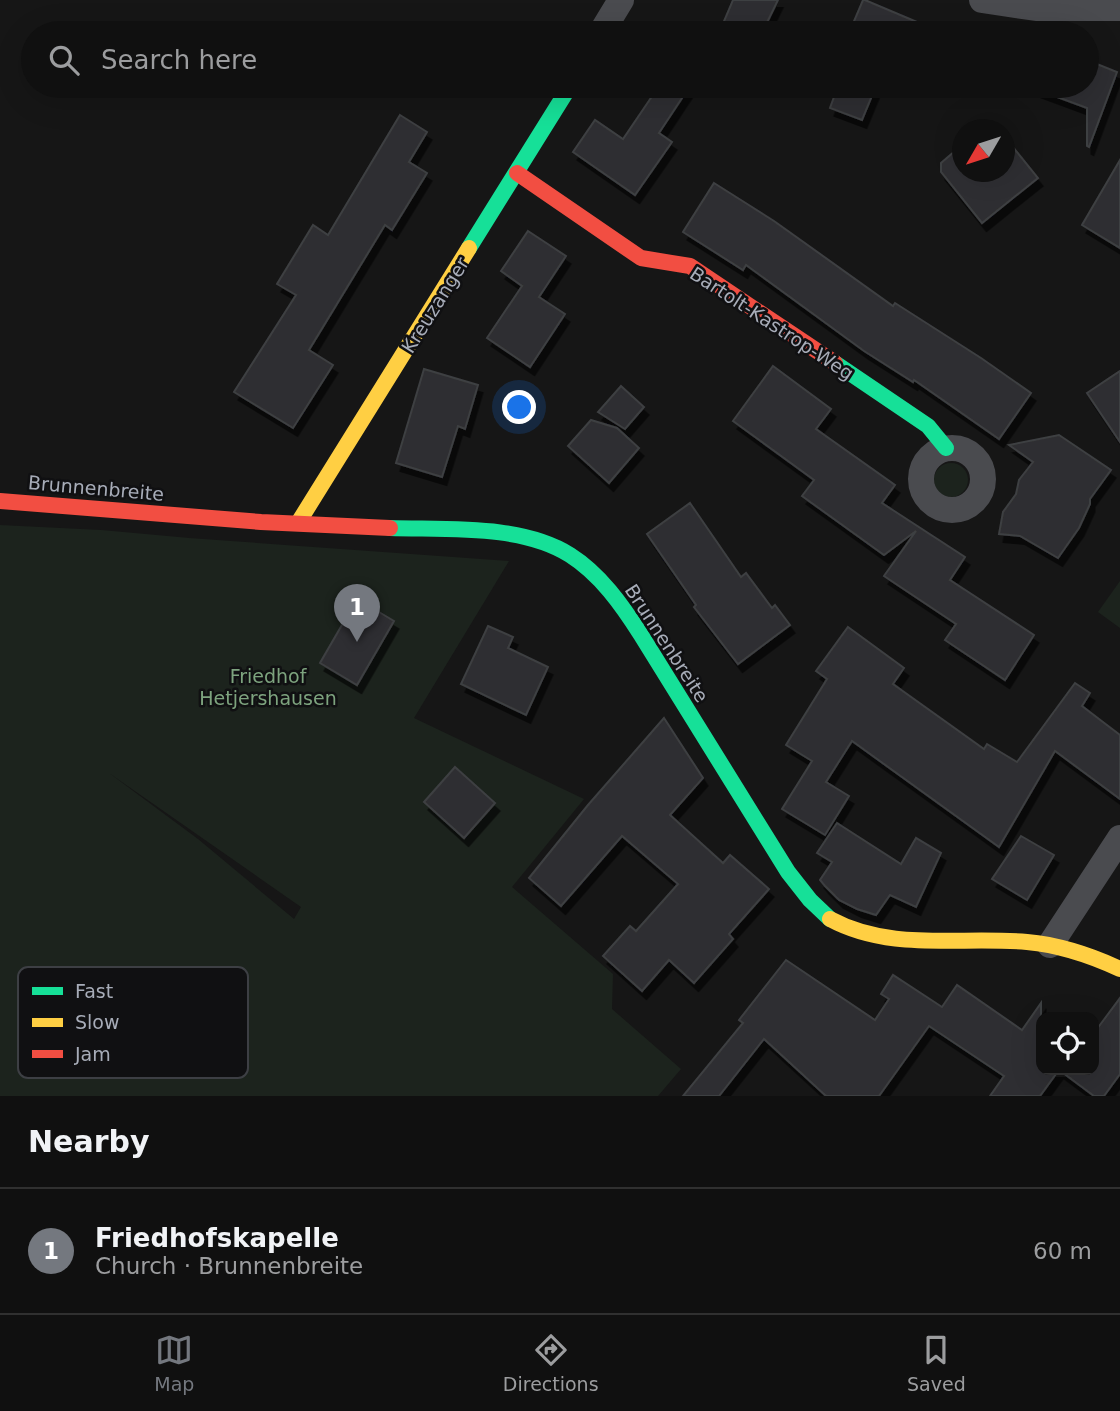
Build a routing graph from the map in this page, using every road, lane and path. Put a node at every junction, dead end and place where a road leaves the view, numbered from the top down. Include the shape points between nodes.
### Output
1 (621, 0) edge
2 (982, 0) edge
3 (1120, 8) edge
4 (608, 21) edge
5 (563, 98) edge
6 (517, 173) junction
7 (946, 448) dead end
8 (0, 501) edge
9 (298, 523) junction
10 (1120, 838) edge
11 (1050, 945) junction
12 (1120, 969) edge

1 - 4 street
2 - 3 street via 1036,8
5 - 6 street, Kreuzanger
6 - 7 street, Bartolt-Kastrop-Weg via 641,258 690,266 928,426
6 - 9 street, Kreuzanger
8 - 9 street, Brunnenbreite
9 - 11 street, Brunnenbreite via 506,533 559,548 607,589 634,625 746,809 806,897 827,916 863,934
10 - 11 street
11 - 12 street, Brunnenbreite

